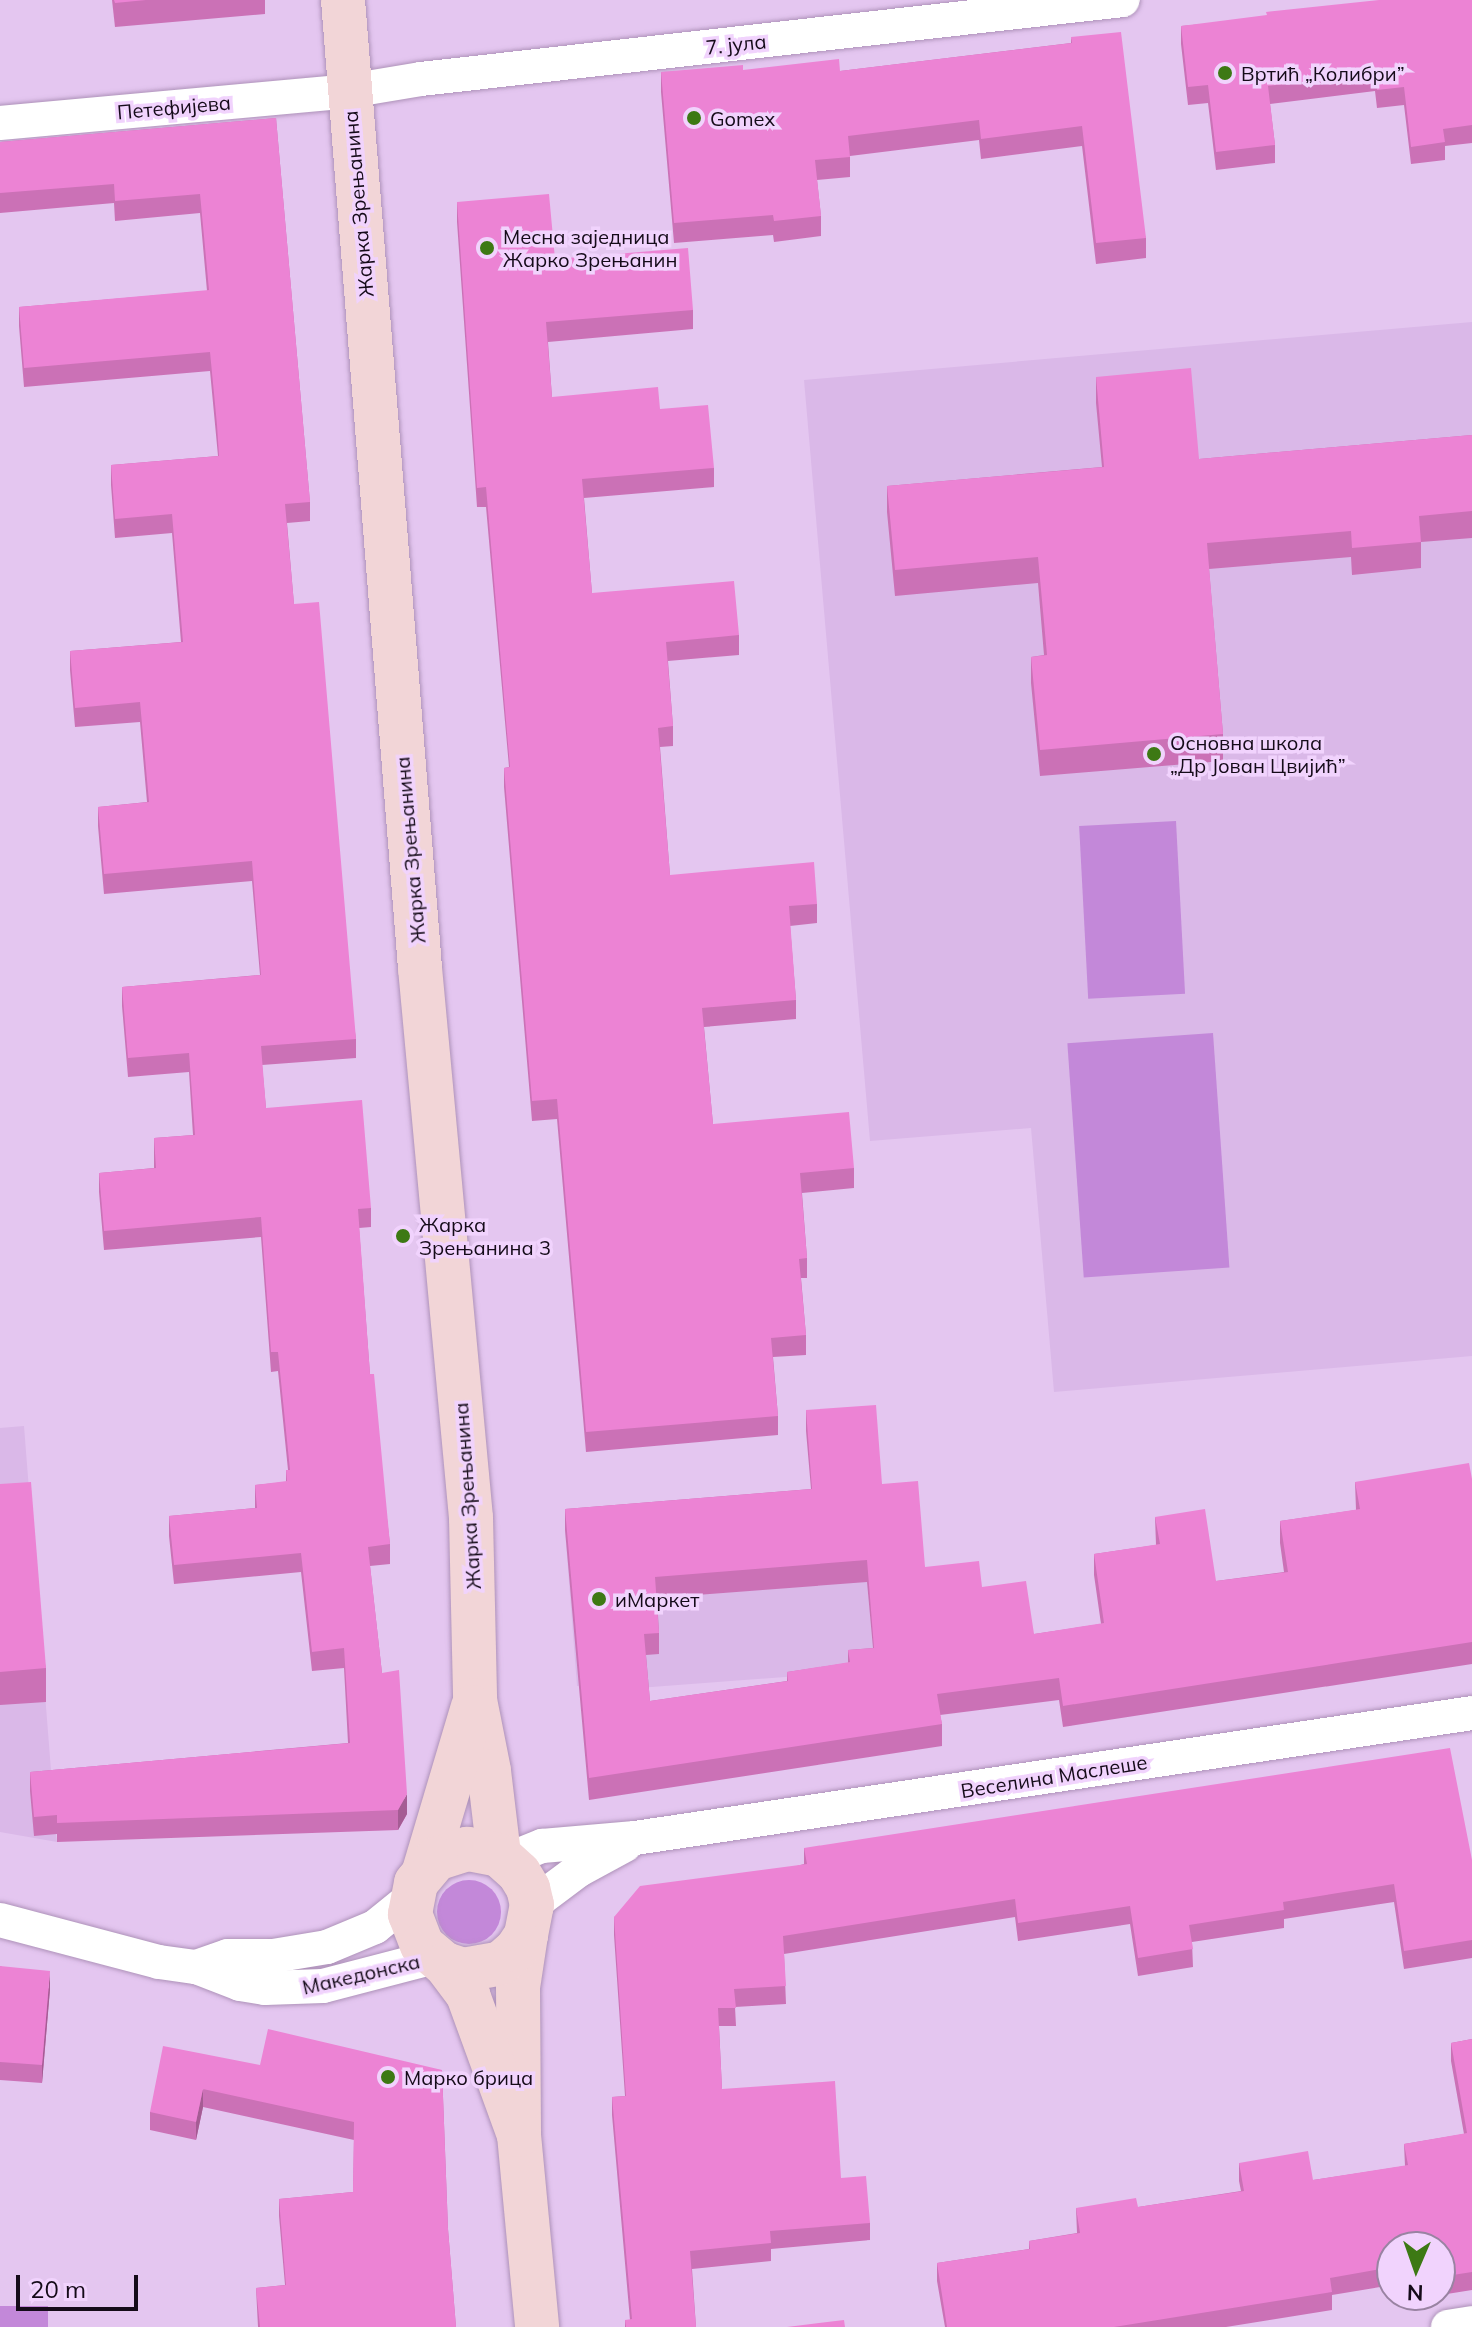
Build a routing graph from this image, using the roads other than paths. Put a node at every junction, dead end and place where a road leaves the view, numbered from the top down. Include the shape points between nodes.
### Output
1 (343, 0) edge
2 (1123, 0) edge
3 (349, 91) junction
4 (0, 123) edge
5 (475, 1700) junction
6 (1471, 1716) edge
7 (635, 1838) junction
8 (503, 1858) junction
9 (418, 1884) junction
10 (0, 1920) edge
11 (529, 1920) junction
12 (439, 1961) junction
13 (196, 1967) junction
14 (519, 2135) junction
15 (1472, 2323) edge
16 (537, 2327) edge
17 (1448, 2327) edge

1 - 3 main road, Жарка Зрењанина
2 - 3 street, 7. јула
3 - 4 street, Петефијева
3 - 5 main road, Жарка Зрењанина via 418,952 471,1518
5 - 8 main road, Жарка Зрењанина
5 - 9 main road, Жарка Зрењанина
6 - 7 street, Веселина Маслеше
7 - 8 street, Веселина Маслеше via 542,1846
7 - 11 street, Веселина Маслеше via 579,1870
8 - 9 main road via 467,1849 436,1859
8 - 11 main road, Жарка Зрењанина via 524,1880
9 - 12 main road, Жарка Зрењанина via 414,1930
9 - 13 street, Македонска via 375,1927 327,1947 273,1956 228,1956
10 - 13 street, Македонска
11 - 12 main road via 516,1950 501,1963 463,1970
11 - 14 main road, Жарка Зрењанина via 518,1987
12 - 13 street, Македонска via 294,1989 240,1984
12 - 14 main road, Жарка Зрењанина via 468,1995
14 - 16 main road, Жарка Зрењанина
15 - 17 street

